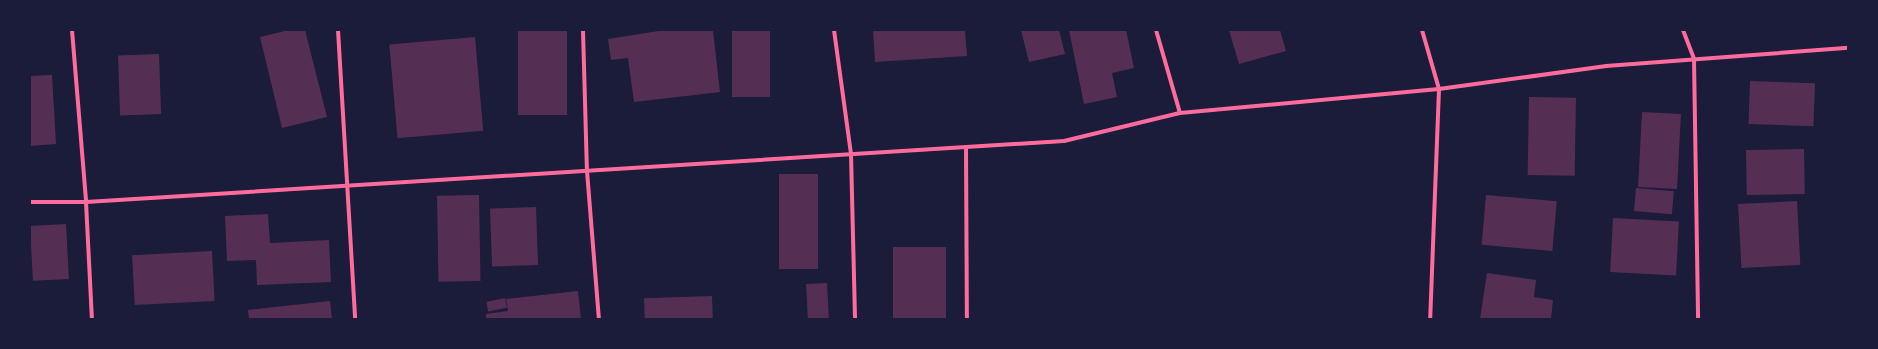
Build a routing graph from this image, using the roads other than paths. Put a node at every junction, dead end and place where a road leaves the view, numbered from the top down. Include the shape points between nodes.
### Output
1 (72, 30) edge
2 (338, 30) edge
3 (583, 30) edge
4 (834, 30) edge
5 (1156, 30) edge
6 (1422, 30) edge
7 (1683, 30) edge
8 (1848, 48) edge
9 (1694, 59) junction
10 (1439, 89) junction
11 (1180, 114) junction
12 (966, 147) junction
13 (851, 154) junction
14 (587, 171) junction
15 (347, 186) junction
16 (30, 202) edge
17 (86, 202) junction
18 (92, 319) edge
19 (355, 319) edge
20 (599, 319) edge
21 (855, 319) edge
22 (967, 319) edge
23 (1430, 319) edge
24 (1698, 319) edge

1 - 17 street
2 - 15 street
3 - 14 street
4 - 13 street
5 - 11 street
6 - 10 street
7 - 9 street
8 - 9 street
9 - 10 street via 1606,66
9 - 24 street
10 - 11 street
10 - 23 street
11 - 12 street via 1064,140
12 - 13 street
12 - 22 street
13 - 14 street
13 - 21 street
14 - 15 street
14 - 20 street
15 - 17 street
15 - 19 street
16 - 17 street
17 - 18 street

